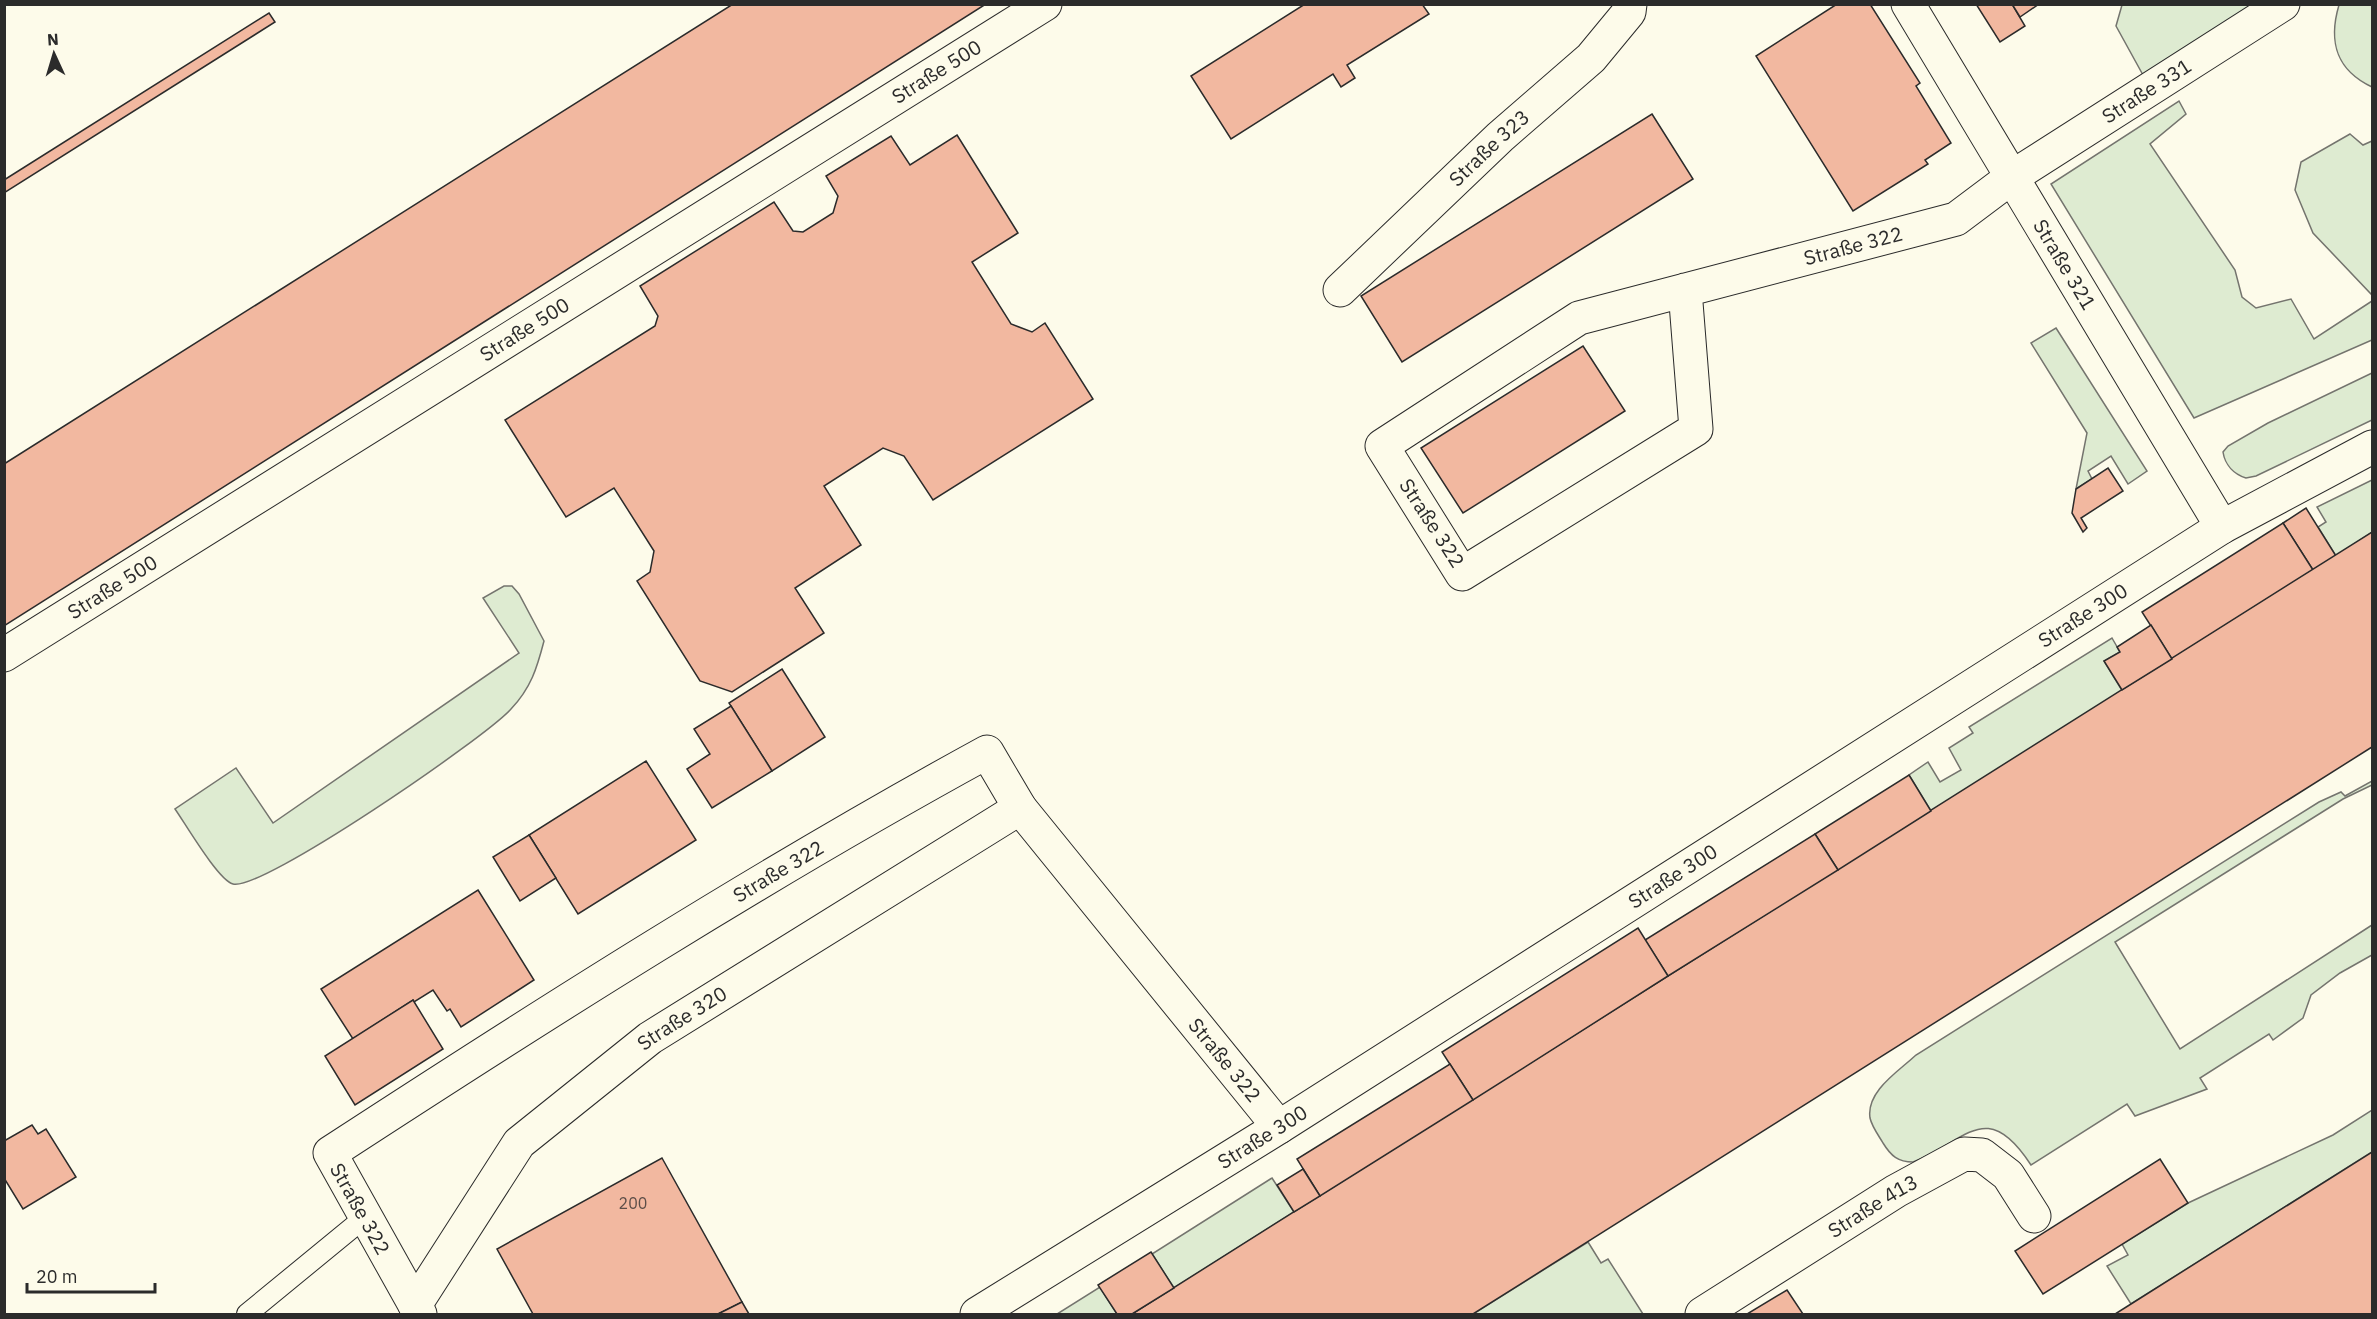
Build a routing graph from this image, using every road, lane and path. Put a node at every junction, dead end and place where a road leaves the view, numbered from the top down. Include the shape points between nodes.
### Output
1 (1045, 4) edge
2 (1630, 4) edge
3 (1908, 4) edge
4 (2283, 4) edge
5 (2012, 177) junction
6 (1340, 290) dead end
7 (1684, 290) junction
8 (2373, 447) edge
9 (2222, 527) junction
10 (4, 655) edge
11 (1020, 808) junction
12 (1279, 1127) junction
13 (2034, 1216) dead end
14 (364, 1218) junction
15 (417, 1310) edge
16 (248, 1314) edge
17 (977, 1314) edge
18 (1702, 1314) edge

1 - 10 street, Straße 500
2 - 6 street, Straße 323 via 1629,12 1591,58 1500,137
3 - 5 street, Straße 321
4 - 5 street, Straße 331
5 - 7 street, Straße 322 via 1956,219
5 - 9 street, Straße 321
7 - 7 street, Straße 322 via 1696,429 1462,574 1382,446 1579,318
8 - 9 street, Straße 300
9 - 12 street, Straße 300
11 - 12 street, Straße 322
11 - 14 street, Straße 322 via 987,752 869,817 512,1035 330,1153
11 - 15 street, Straße 320 via 650,1038 519,1143
12 - 17 street, Straße 300
13 - 18 street, Straße 413 via 2008,1175 1982,1155 1964,1154 1896,1191
14 - 15 street, Straße 322
14 - 16 lane

